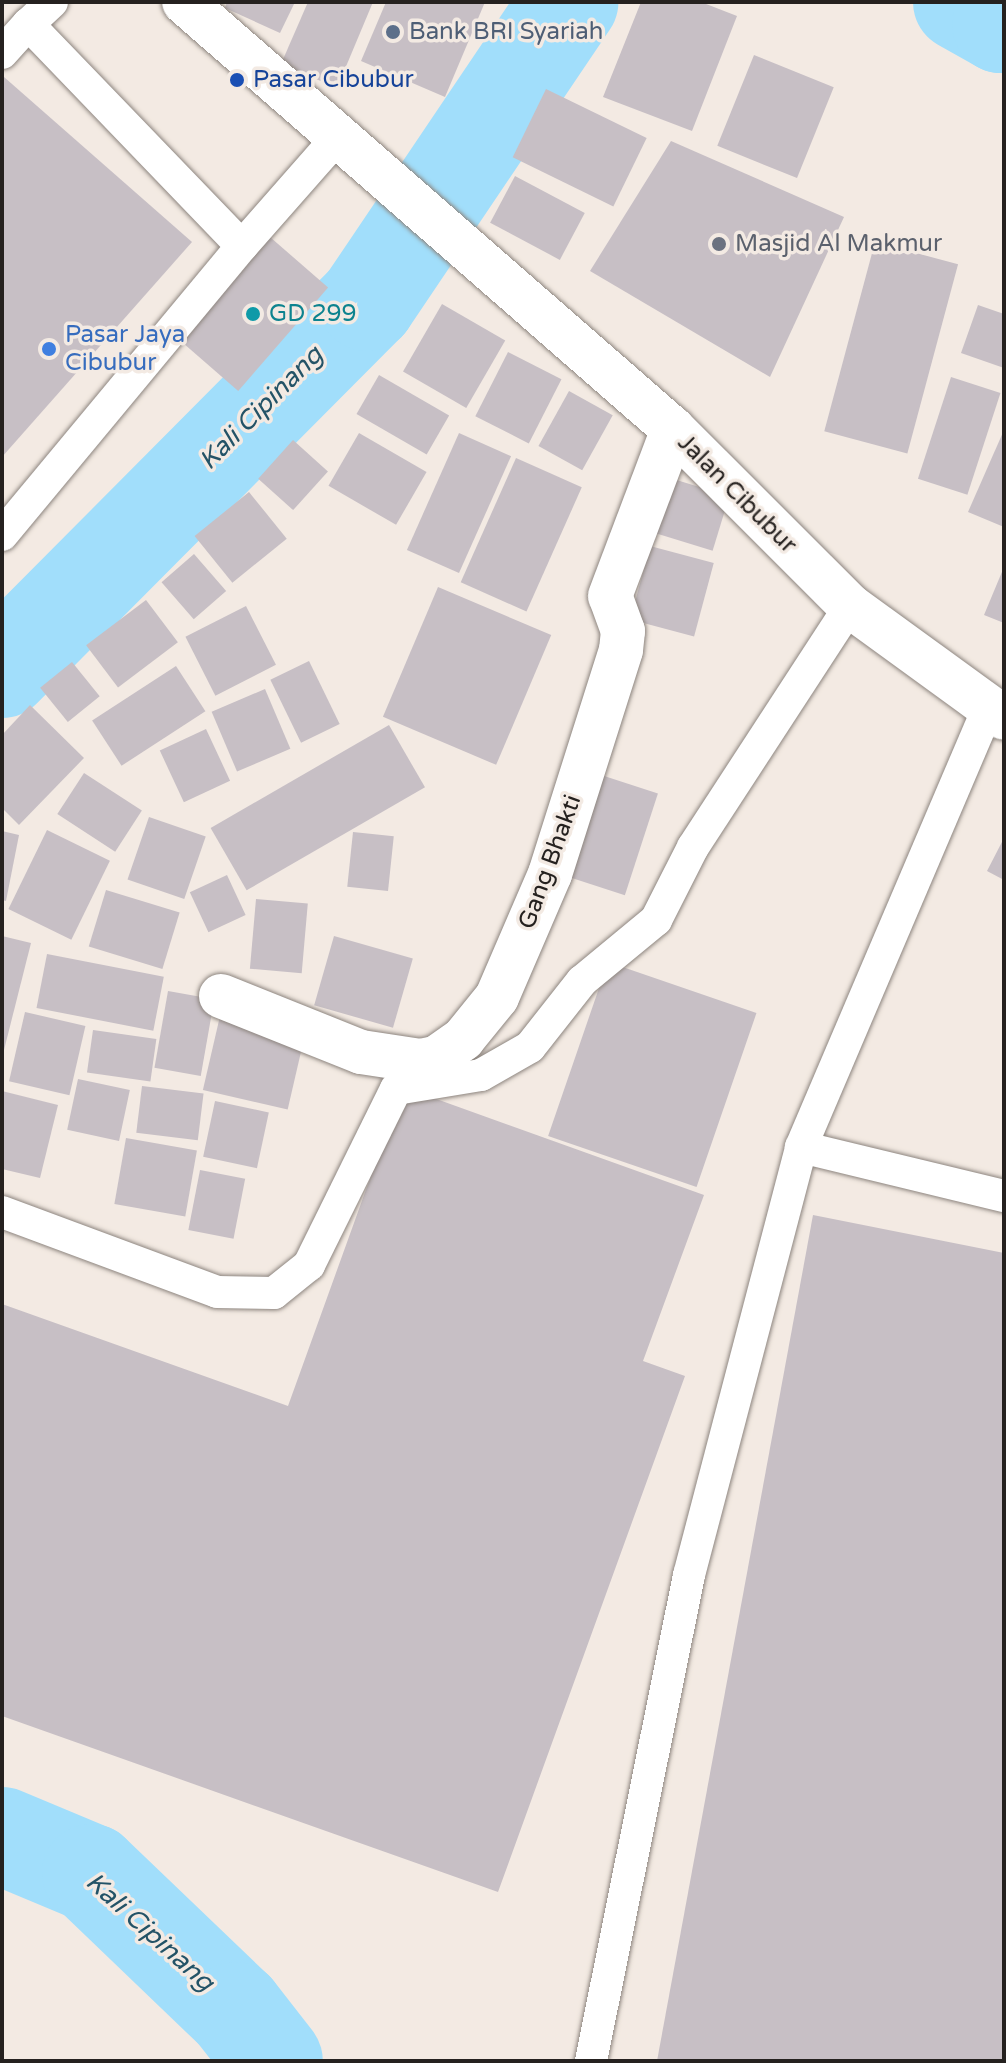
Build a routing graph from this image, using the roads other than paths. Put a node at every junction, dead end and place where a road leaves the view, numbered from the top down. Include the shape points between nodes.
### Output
1 (52, 2) edge
2 (190, 5) edge
3 (28, 24) junction
4 (2, 53) edge
5 (337, 138) junction
6 (242, 246) junction
7 (673, 429) junction
8 (2, 535) edge
9 (850, 606) junction
10 (996, 713) edge
11 (221, 996) dead end
12 (801, 1147) junction
13 (1004, 1196) edge
14 (2, 1212) edge
15 (591, 2061) edge

1 - 3 lane
2 - 5 street, Jalan Cibubur
3 - 4 lane
3 - 6 lane
5 - 6 lane
5 - 7 street, Jalan Cibubur via 481,257
6 - 8 lane
7 - 9 street, Jalan Cibubur
7 - 11 street, Gang Bhakti via 610,596 623,631 621,650 550,874 497,997 463,1039 436,1058 420,1061 361,1052
9 - 10 street, Jalan Cibubur
9 - 14 lane via 693,847 656,920 582,981 530,1047 481,1075 396,1089 309,1265 274,1293 217,1292
10 - 12 lane
12 - 13 lane
12 - 15 lane via 689,1575

